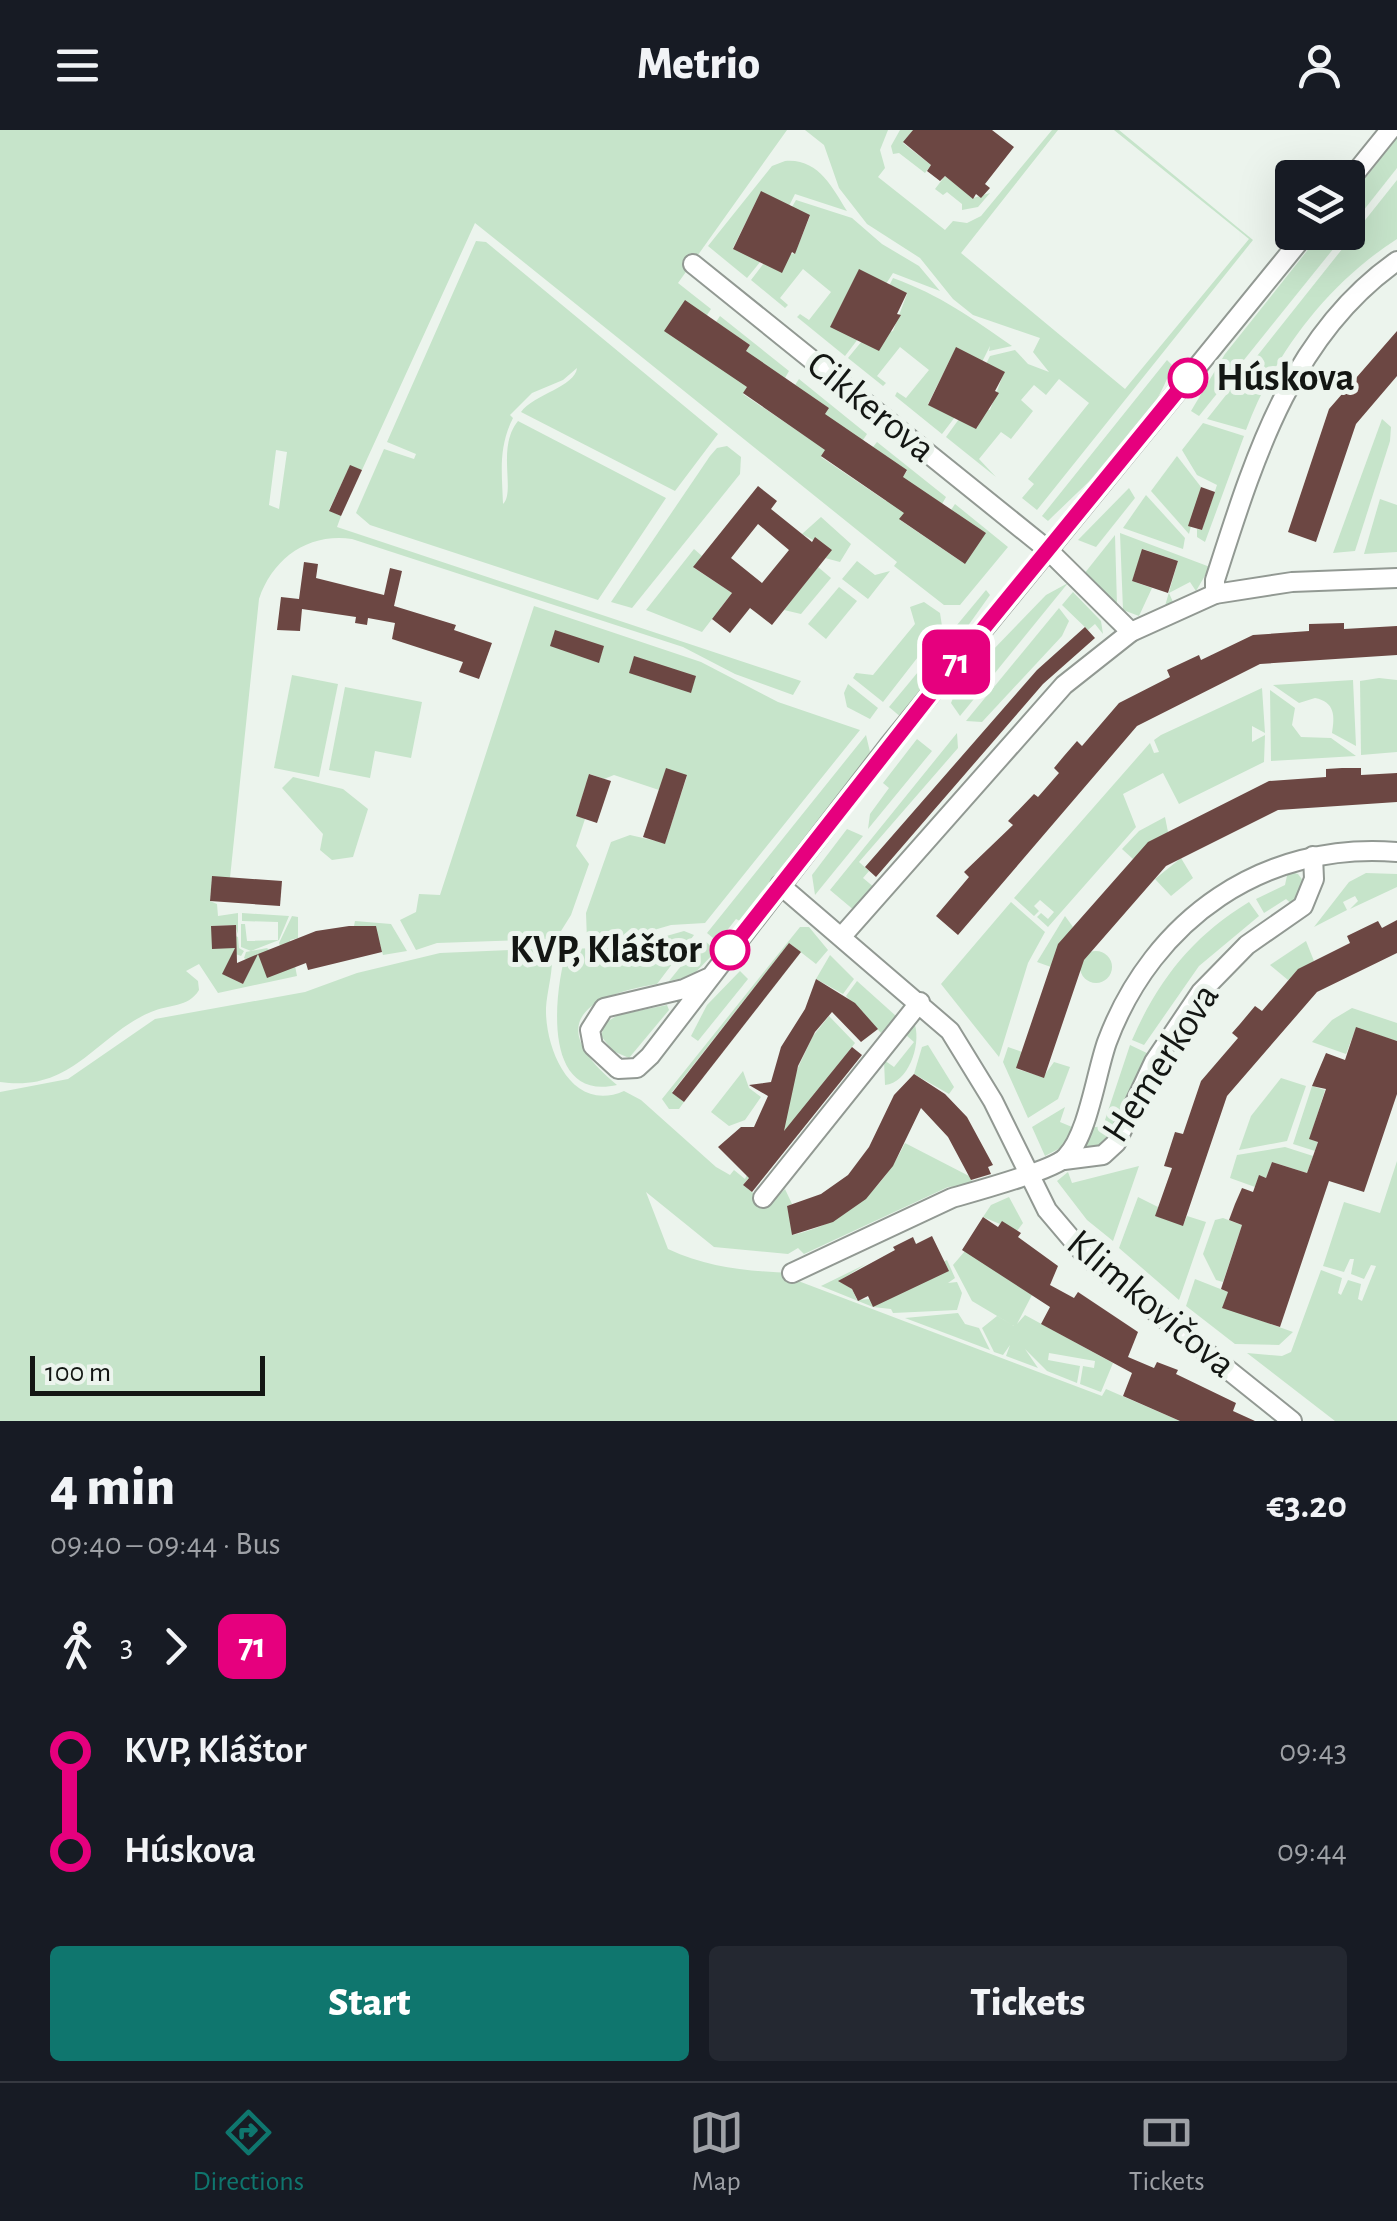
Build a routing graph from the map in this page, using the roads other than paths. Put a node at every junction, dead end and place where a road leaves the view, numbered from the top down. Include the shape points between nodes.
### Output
1 (1390, 130) edge
2 (1365, 161) edge
3 (1292, 250) edge
4 (1397, 262) edge
5 (693, 264) dead end
6 (1048, 550) junction
7 (1397, 578) edge
8 (1215, 594) junction
9 (1131, 632) junction
10 (1397, 852) edge
11 (1314, 856) junction
12 (780, 885) junction
13 (843, 935) junction
14 (708, 978) junction
15 (920, 1002) junction
16 (1064, 1160) junction
17 (1026, 1172) junction
18 (763, 1198) dead end
19 (792, 1273) dead end
20 (1292, 1421) edge

1 - 2 street
3 - 6 street
4 - 8 street via 1346,305 1283,396 1259,450
5 - 6 street, Cikkerova
6 - 9 street, Cikkerova
6 - 12 street
7 - 8 street via 1292,582
8 - 9 street
9 - 13 street via 1064,685
10 - 11 street, Hemerkova
11 - 16 street, Hemerkova via 1241,882 1165,941 1114,1025 1076,1142
11 - 16 street, Hemerkova via 1304,906 1247,944 1201,992 1154,1062 1116,1144 1103,1155
12 - 13 street, Klimkovičova
12 - 14 street
13 - 15 street, Klimkovičova
14 - 14 street via 604,1008 590,1030 594,1046 611,1066 637,1068
15 - 17 street, Klimkovičova via 962,1047
15 - 18 street
16 - 17 street, Hemerkova
17 - 19 street via 952,1198
17 - 20 street, Klimkovičova via 1061,1230 1099,1270

